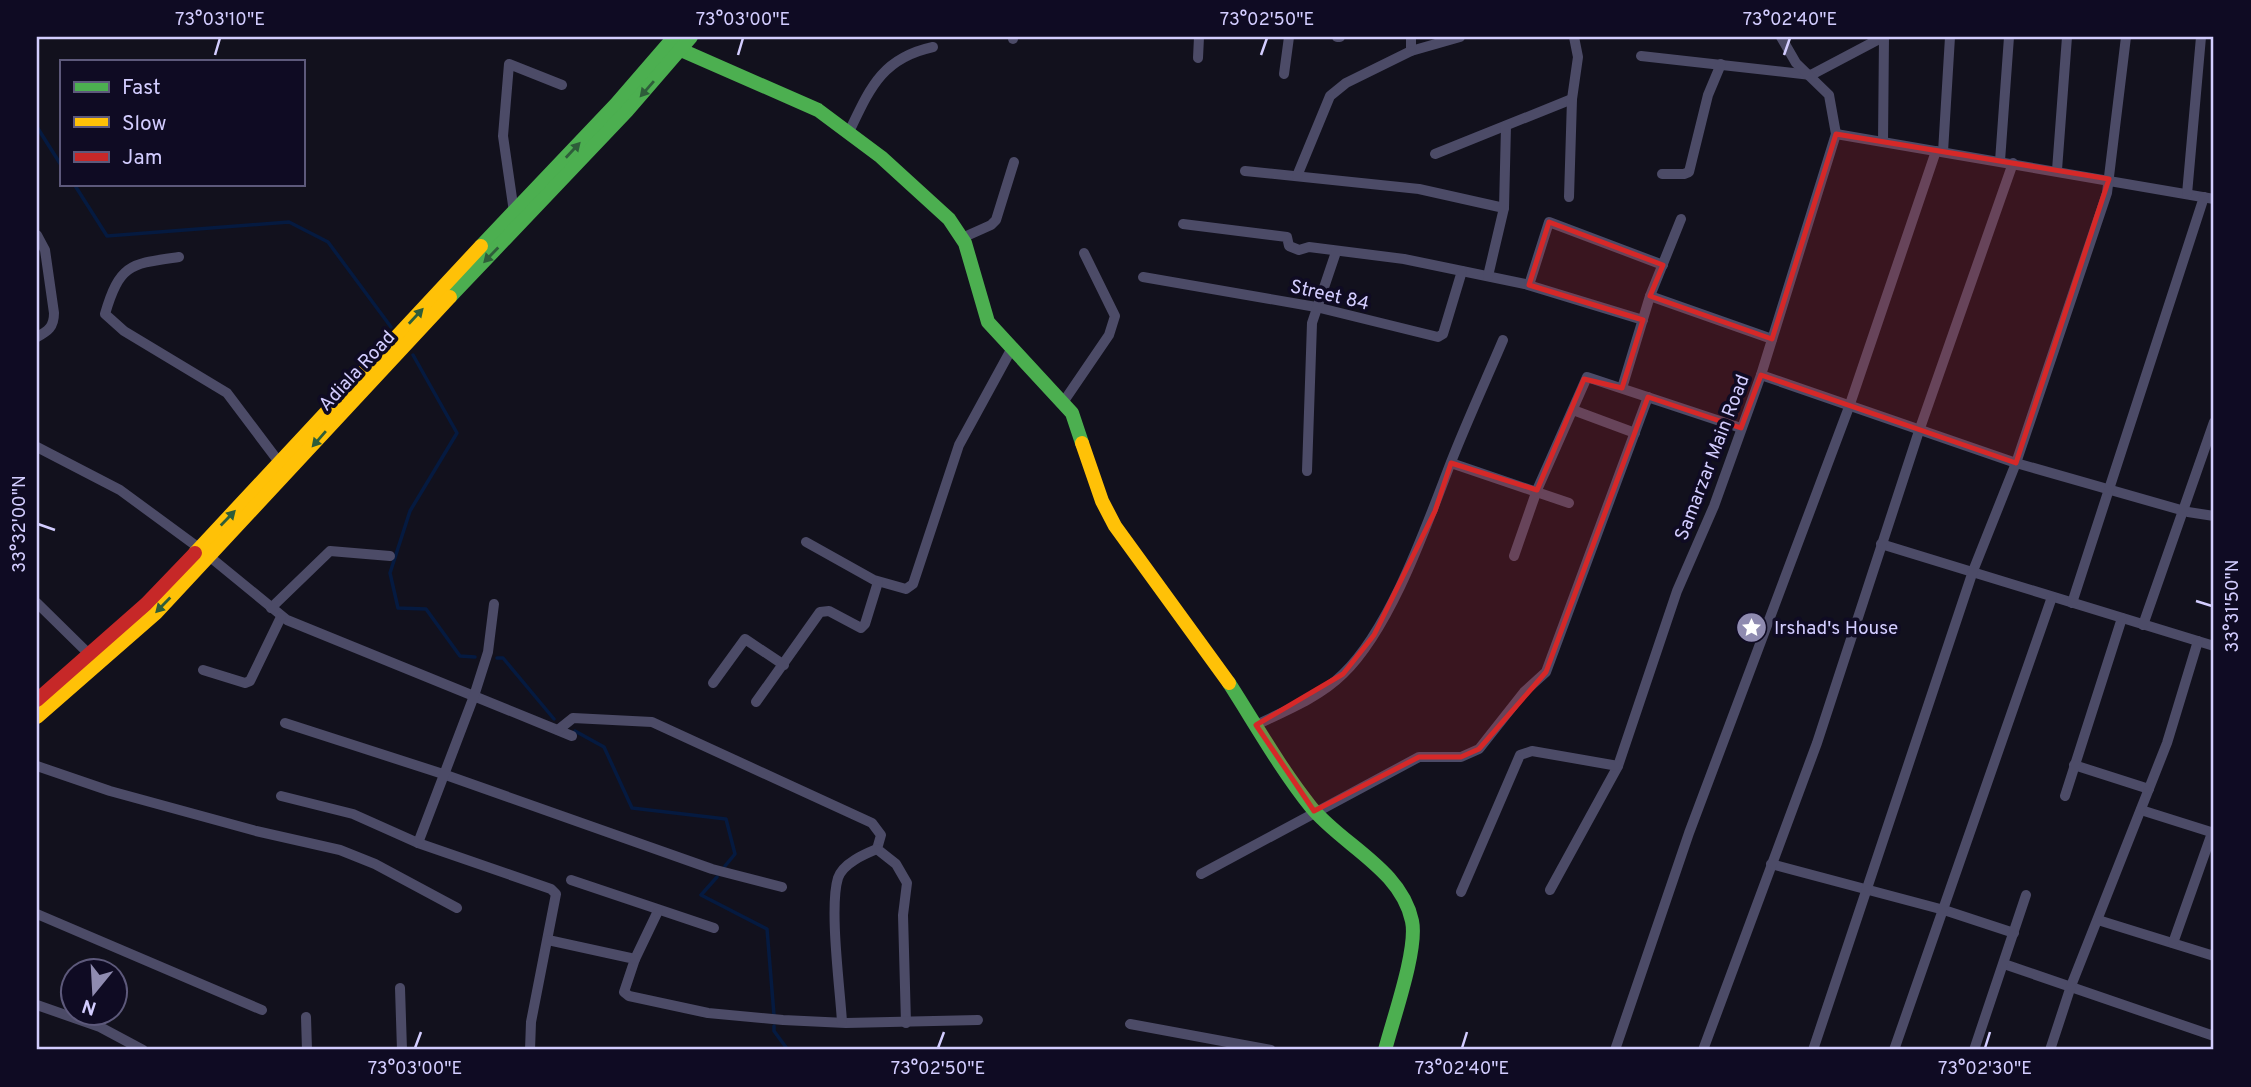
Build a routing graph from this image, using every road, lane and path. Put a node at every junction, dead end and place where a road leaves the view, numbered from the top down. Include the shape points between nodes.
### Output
1 (691, 37) edge
2 (1199, 37) edge
3 (1289, 37) edge
4 (1411, 37) edge
5 (1460, 37) edge
6 (1574, 37) edge
7 (1782, 37) edge
8 (1883, 37) edge
9 (1950, 37) edge
10 (2009, 37) edge
11 (2067, 37) edge
12 (2126, 37) edge
13 (2201, 37) edge
14 (674, 44) edge
15 (933, 47) dead end
16 (1411, 51) junction
17 (1641, 55) dead end
18 (1198, 58) dead end
19 (1721, 64) junction
20 (1284, 74) dead end
21 (1811, 75) junction
22 (562, 85) dead end
23 (1572, 99) junction
24 (1506, 126) junction
25 (849, 132) junction
26 (1836, 134) junction
27 (1883, 142) junction
28 (1939, 151) junction
29 (1435, 153) dead end
30 (2000, 161) junction
31 (1014, 162) dead end
32 (2013, 163) junction
33 (2057, 170) junction
34 (1244, 171) dead end
35 (1662, 174) dead end
36 (1297, 176) junction
37 (2109, 179) junction
38 (2187, 194) junction
39 (1569, 197) dead end
40 (2209, 198) edge
41 (1504, 208) junction
42 (514, 212) junction
43 (1681, 219) dead end
44 (1183, 224) dead end
45 (37, 234) edge
46 (962, 237) junction
47 (1336, 251) junction
48 (1084, 253) dead end
49 (179, 257) dead end
50 (1663, 265) junction
51 (1462, 271) junction
52 (1488, 276) junction
53 (1143, 277) dead end
54 (1529, 285) junction
55 (1650, 296) junction
56 (1316, 307) junction
57 (1643, 320) junction
58 (37, 337) edge
59 (1772, 339) junction
60 (1503, 340) dead end
61 (1012, 348) junction
62 (1760, 375) junction
63 (1622, 388) junction
64 (1648, 397) junction
65 (1064, 401) junction
66 (1849, 407) junction
67 (1573, 410) junction
68 (2214, 422) edge
69 (1741, 428) junction
70 (1919, 431) junction
71 (1635, 433) junction
72 (37, 447) edge
73 (1451, 463) junction
74 (2016, 463) junction
75 (284, 469) junction
76 (1307, 471) dead end
77 (2106, 489) junction
78 (1537, 490) junction
79 (1569, 503) dead end
80 (2183, 511) junction
81 (2214, 516) edge
82 (806, 542) dead end
83 (1881, 544) junction
84 (204, 552) junction
85 (390, 556) dead end
86 (1514, 556) dead end
87 (1973, 571) junction
88 (878, 582) junction
89 (2052, 597) junction
90 (37, 603) edge
91 (2072, 603) junction
92 (494, 604) dead end
93 (271, 608) junction
94 (281, 617) junction
95 (2122, 618) junction
96 (2143, 625) junction
97 (2198, 641) junction
98 (2214, 646) edge
99 (95, 660) junction
100 (784, 665) junction
101 (203, 670) dead end
102 (713, 683) dead end
103 (474, 696) junction
104 (37, 700) edge
105 (756, 702) dead end
106 (37, 717) edge
107 (285, 723) dead end
108 (1256, 725) junction
109 (558, 730) junction
110 (572, 736) dead end
111 (2074, 765) junction
112 (37, 766) edge
113 (1618, 766) junction
114 (443, 774) junction
115 (2149, 789) junction
116 (281, 796) dead end
117 (2065, 796) dead end
118 (2141, 810) junction
119 (1314, 811) junction
120 (2213, 833) edge
121 (418, 843) junction
122 (877, 849) junction
123 (1771, 864) junction
124 (1201, 874) dead end
125 (571, 880) dead end
126 (782, 887) dead end
127 (1550, 890) dead end
128 (1867, 890) junction
129 (1461, 892) dead end
130 (2026, 895) dead end
131 (457, 908) dead end
132 (1944, 910) junction
133 (657, 911) junction
134 (37, 914) edge
135 (2098, 920) junction
136 (714, 928) dead end
137 (2014, 933) junction
138 (548, 940) junction
139 (2172, 943) junction
140 (2214, 956) edge
141 (635, 959) junction
142 (2004, 964) junction
143 (2071, 986) junction
144 (400, 988) dead end
145 (37, 1005) edge
146 (262, 1010) dead end
147 (306, 1017) dead end
148 (978, 1020) dead end
149 (842, 1022) junction
150 (906, 1023) junction
151 (1130, 1024) dead end
152 (2214, 1036) edge
153 (143, 1050) edge
154 (307, 1050) edge
155 (402, 1050) edge
156 (530, 1050) edge
157 (1271, 1050) edge
158 (1385, 1050) edge
159 (1615, 1050) edge
160 (1703, 1050) edge
161 (1812, 1050) edge
162 (1894, 1050) edge
163 (1974, 1050) edge
164 (2050, 1050) edge

1 - 14 main road, Adiala Road
2 - 18 street
3 - 20 street
4 - 16 street
5 - 16 street
6 - 23 street via 1578,57
7 - 21 street, Samarzar Main Road via 1796,63
8 - 21 street
8 - 27 street
9 - 28 street
10 - 30 street
11 - 33 street
12 - 37 street
13 - 38 street
14 - 25 main road via 794,97
42 -> 14 main road, Adiala Road
14 -> 75 main road, Adiala Road via 566,177
15 - 25 street via 905,55 886,68
16 - 36 street via 1346,83 1330,96
17 - 19 street
19 - 21 street
19 - 35 street via 1708,95 1689,172
21 - 26 street, Samarzar Main Road via 1829,95
22 - 42 street via 509,64 503,136
23 - 24 street
23 - 39 street
24 - 29 street
24 - 41 street
25 - 46 main road via 949,219
26 - 27 street
26 - 59 street, Samarzar Main Road
27 - 28 street
28 - 30 street
28 - 66 street
30 - 32 street
31 - 46 street via 996,220
32 - 33 street
32 - 70 street
33 - 37 street
34 - 36 street
36 - 41 street via 1419,189
37 - 38 street
37 - 74 street
38 - 40 street
40 - 77 street
41 - 52 street
75 -> 42 main road, Adiala Road via 349,384
43 - 50 street
44 - 47 street via 1283,236 1293,248
45 - 58 street via 45,250 54,323
46 - 61 main road via 988,323
47 - 51 street
47 - 56 street
48 - 65 street via 1115,316 1109,335
49 - 75 street via 134,264 113,288 105,314 124,331 227,393
50 - 54 street via 1549,222
50 - 55 street
51 - 52 street
51 - 56 street, Street 84 via 1443,334 1438,337
52 - 54 street
53 - 56 street, Street 84
54 - 57 street
55 - 57 street
55 - 59 street
56 - 76 street
57 - 63 street
59 - 62 street, Samarzar Main Road
60 - 73 street
61 - 65 main road
61 - 88 street via 959,445 913,584 906,589
62 - 66 street
62 - 69 street, Samarzar Main Road
63 - 64 street
63 - 67 street via 1587,377
64 - 69 street
64 - 71 street
65 - 108 main road via 1115,526
66 - 70 street
66 - 159 street via 1689,833
67 - 71 street
67 - 78 street
68 - 80 street
69 - 113 street, Samarzar Main Road via 1677,591
70 - 74 street
70 - 83 street
71 - 119 street via 1546,672 1479,749 1461,757 1419,757
72 - 84 street via 120,490
73 - 78 street
73 - 108 street via 1435,511 1374,635 1343,674 1304,701
74 - 77 street
74 - 87 street
75 - 84 main road, Adiala Road
77 - 80 street
77 - 91 street
78 - 79 street
78 - 86 street
80 - 81 street
80 - 96 street
82 - 88 street
83 - 87 street
83 - 123 street
84 - 93 street
84 - 99 main road, Adiala Road via 156,613
85 - 93 street via 330,551
87 - 89 street
87 - 128 street
88 - 100 street via 861,628 824,610
89 - 91 street
89 - 132 street
90 - 99 street
91 - 95 street
92 - 103 street via 488,652
93 - 94 street
94 - 101 street via 250,681
94 - 103 street
95 - 96 street
95 - 111 street
96 - 97 street
97 - 98 street
97 - 115 street
99 - 104 main road, Adiala Road
99 - 106 main road, Adiala Road
100 - 102 street via 745,639
100 - 105 street
103 - 109 street
103 - 114 street
107 - 114 street
108 - 119 main road
109 - 110 street
109 - 122 street via 573,718 652,722 872,823 881,835
111 - 115 street
111 - 117 street
112 - 131 street via 203,817 340,850
113 - 127 street, Samarzar Main Road
113 - 129 street via 1532,751 1520,755
114 - 121 street
114 - 126 street via 712,869
115 - 118 street
116 - 121 street via 353,814
118 - 120 street
118 - 135 street
119 - 124 street
119 - 158 main road via 1392,883 1412,914 1413,941
120 - 139 street
121 - 138 street via 551,889 556,894
122 - 149 street via 845,867 838,877
122 - 150 street via 896,864 906,883
123 - 128 street
123 - 160 street
125 - 133 street
128 - 132 street
128 - 161 street
130 - 137 street
132 - 137 street
132 - 162 street
133 - 136 street
133 - 141 street
134 - 146 street
135 - 139 street
135 - 143 street
137 - 142 street
138 - 141 street
138 - 156 street via 531,1022
139 - 140 street
141 - 149 street via 624,992 639,1000 708,1013
142 - 143 street
142 - 163 street
143 - 152 street
143 - 164 street
144 - 155 street
145 - 153 street via 100,1027
147 - 154 street
148 - 150 street
149 - 150 street
151 - 157 street

